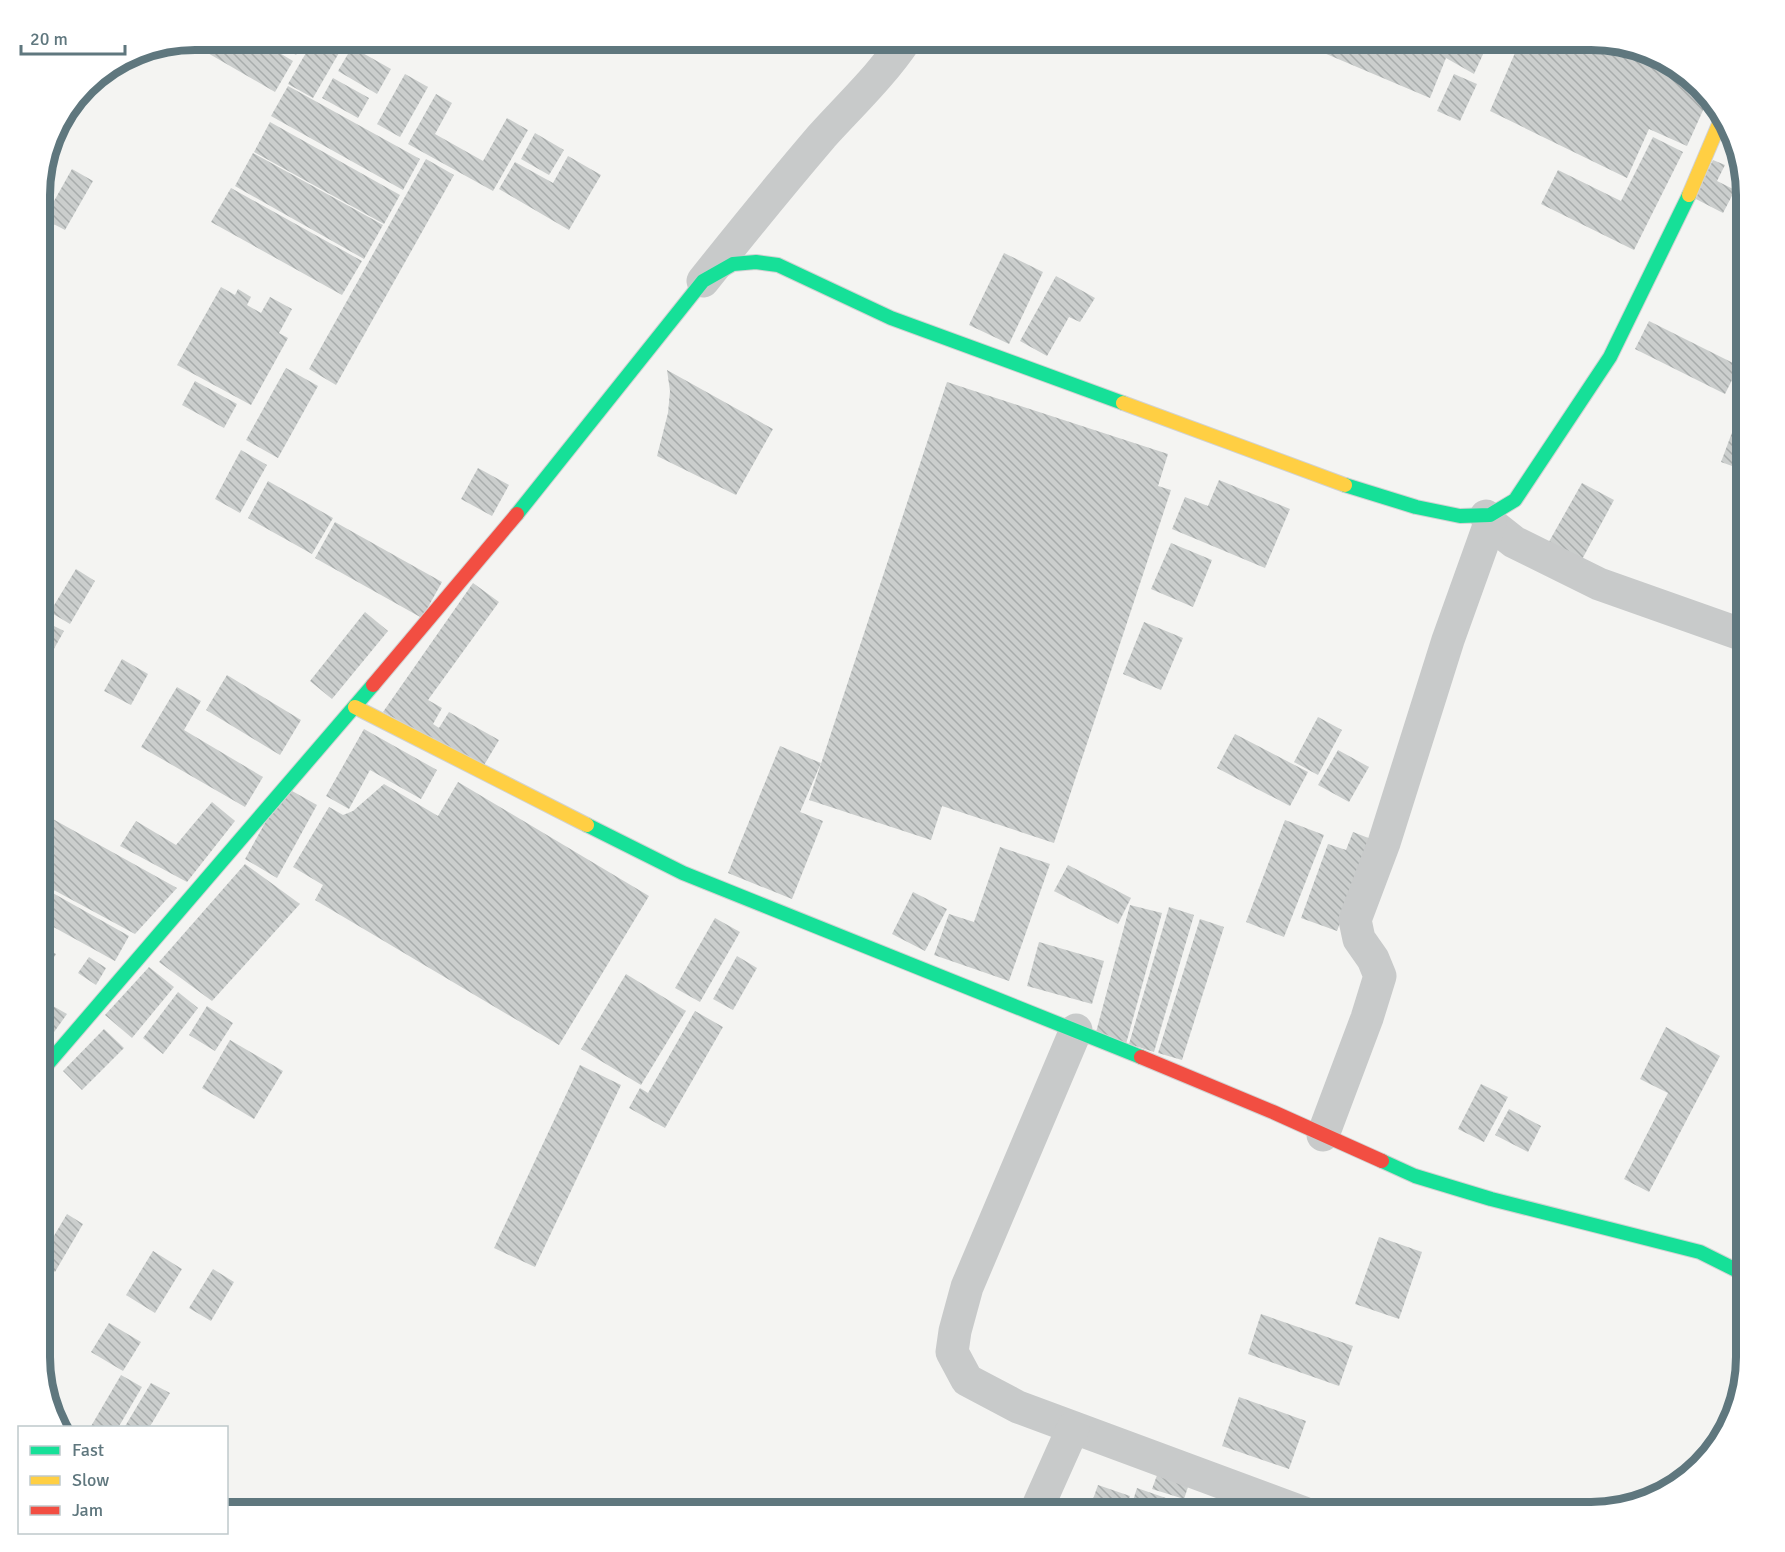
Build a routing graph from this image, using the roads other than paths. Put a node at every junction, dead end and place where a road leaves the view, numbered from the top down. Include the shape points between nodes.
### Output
1 (899, 50) edge
2 (1718, 126) edge
3 (703, 282) junction
4 (1488, 519) junction
5 (1735, 632) edge
6 (355, 707) junction
7 (1076, 1030) junction
8 (50, 1061) edge
9 (1323, 1135) junction
10 (1736, 1270) edge
11 (1073, 1428) junction
12 (1040, 1502) edge
13 (1274, 1502) edge

1 - 3 street via 764,202
2 - 4 street via 1696,181 1610,357 1515,500
3 - 4 street via 733,264 756,262 778,266 891,318 1376,496 1449,515
3 - 6 street via 548,477
4 - 5 street via 1514,542 1599,584
4 - 9 street via 1384,843 1355,920 1359,939 1380,976
6 - 7 street via 683,873
6 - 8 street
7 - 9 street
7 - 11 street via 967,1287 952,1352 967,1380 1018,1407
9 - 10 street via 1415,1176 1700,1252
11 - 12 street
11 - 13 street

